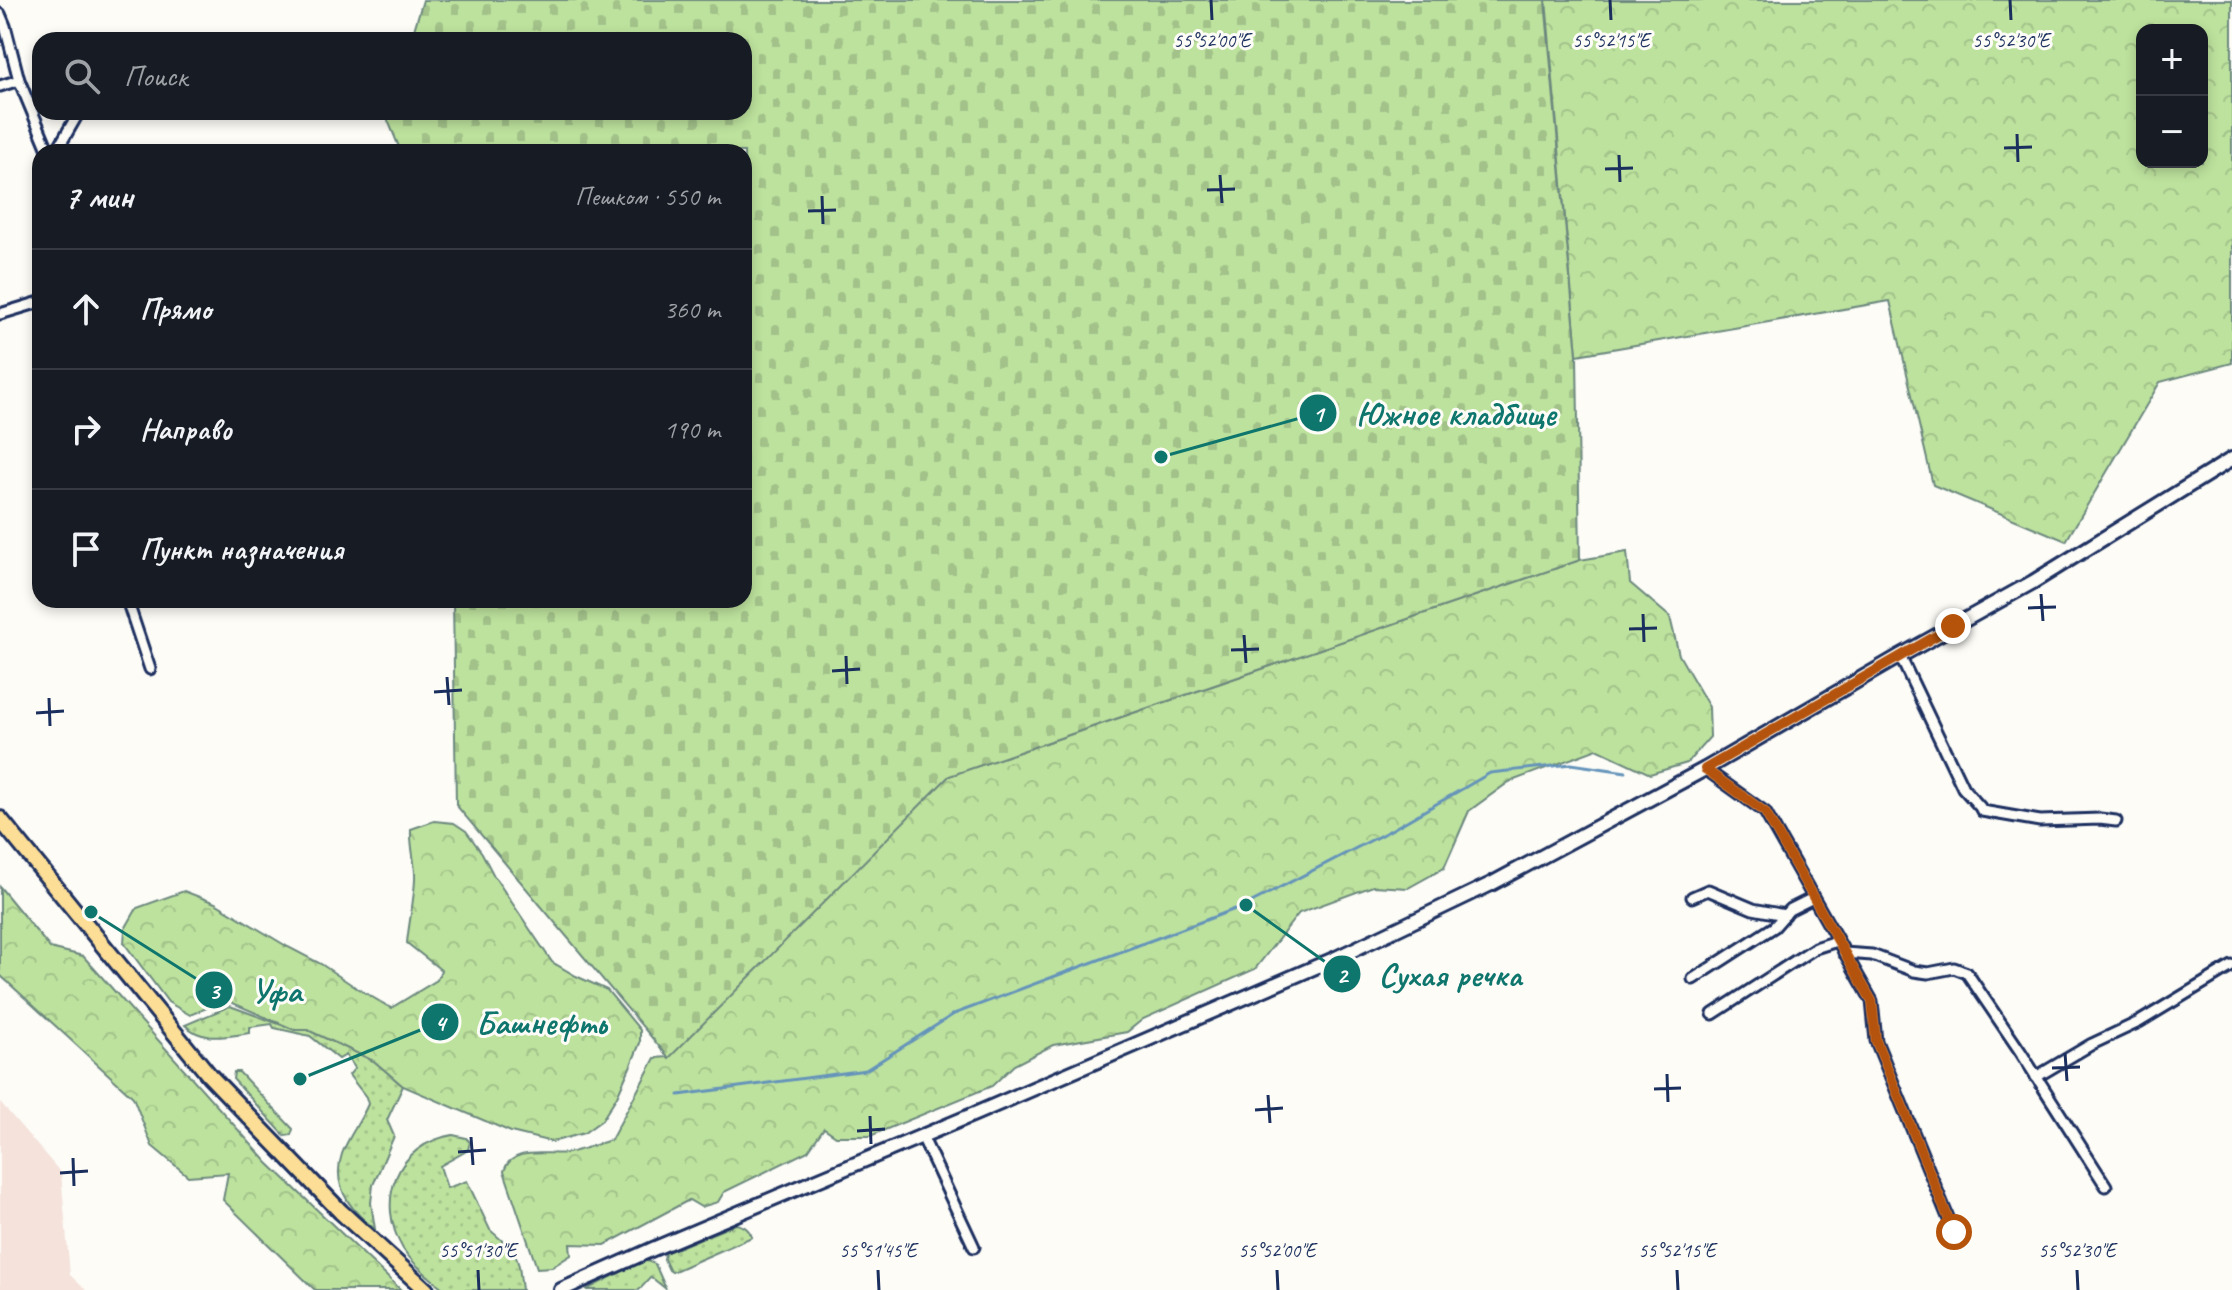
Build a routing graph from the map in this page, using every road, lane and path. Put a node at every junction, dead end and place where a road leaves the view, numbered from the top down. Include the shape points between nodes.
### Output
1 (0, 14) edge
2 (19, 80) junction
3 (0, 86) edge
4 (32, 111) edge
5 (36, 120) edge
6 (74, 120) edge
7 (46, 144) edge
8 (61, 144) edge
9 (32, 304) edge
10 (0, 314) edge
11 (2231, 463) edge
12 (130, 608) edge
13 (1900, 656) junction
14 (150, 669) dead end
15 (1705, 769) junction
16 (0, 819) edge
17 (2116, 821) dead end
18 (1692, 897) dead end
19 (1813, 898) junction
20 (1785, 915) junction
21 (1837, 941) junction
22 (1844, 953) junction
23 (2232, 966) edge
24 (1693, 979) dead end
25 (1713, 1014) dead end
26 (2036, 1077) junction
27 (922, 1136) junction
28 (2106, 1186) dead end
29 (1954, 1232) dead end
30 (974, 1247) dead end
31 (426, 1290) edge
32 (561, 1290) edge

1 - 2 street
2 - 3 street
2 - 4 street
5 - 7 street
6 - 8 street
9 - 10 street
11 - 13 main road
12 - 14 street
13 - 15 main road
13 - 17 street via 1963,788 1982,811 2040,821
15 - 19 street via 1765,812
15 - 27 main road via 1491,884 1334,959
16 - 31 main road via 237,1106
18 - 20 street via 1708,890 1753,909
19 - 20 street
19 - 21 street
20 - 24 street
21 - 22 street
21 - 25 street via 1815,948
22 - 26 street via 1872,955 1914,971 1954,968 1967,973
22 - 29 street via 1872,1001 1876,1041
23 - 26 street
26 - 28 street
27 - 30 street
27 - 32 main road

